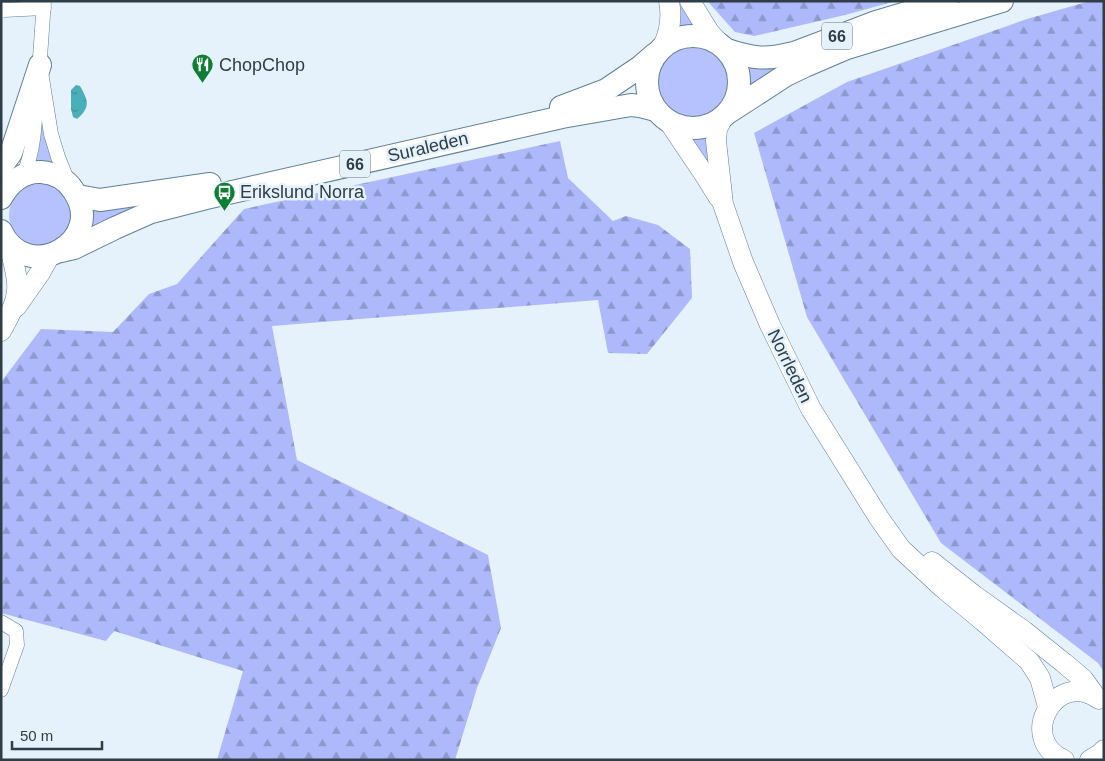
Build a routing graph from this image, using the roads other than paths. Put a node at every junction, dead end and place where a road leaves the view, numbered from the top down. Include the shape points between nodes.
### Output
1 (669, 1) edge
2 (690, 1) edge
3 (947, 1) edge
4 (1002, 1) edge
5 (44, 5) edge
6 (1, 12) edge
7 (723, 47) junction
8 (659, 50) junction
9 (40, 65) junction
10 (725, 115) junction
11 (662, 116) junction
12 (8, 182) edge
13 (74, 190) junction
14 (723, 204) junction
15 (4, 235) edge
16 (55, 253) junction
17 (5, 324) edge
18 (878, 518) junction
19 (1, 622) edge
20 (1, 690) edge
21 (1100, 700) edge
22 (1048, 707) junction
23 (1064, 760) edge

1 - 8 main road via 670,31
2 - 7 main road
3 - 7 main road, 66 via 876,22 780,57 751,57
4 - 10 main road, 66 via 847,48 792,72
5 - 6 street
5 - 9 street
7 - 8 main road, 66 via 707,38 691,35 675,39
7 - 10 main road via 736,65 740,81 737,97
8 - 11 main road via 648,69 647,87 651,102
8 - 13 main road, Suraleden / 66 via 606,90 561,106 204,185 100,200
9 - 12 main road via 11,153
9 - 13 street via 51,134
10 - 11 main road, 66 via 698,128 684,128
10 - 14 main road, Norrleden via 717,128 716,140
11 - 14 main road, Norrleden
11 - 16 main road, Suraleden / 66 via 640,106 631,106 562,117 151,212 74,248
12 - 13 main road, 66 via 40,172 63,179
13 - 16 main road via 82,210 82,221 74,239
14 - 18 main road, Norrleden via 770,325 807,400
15 - 16 main road, 66 via 26,254
15 - 17 main road via 18,283 16,298
16 - 17 main road
18 - 21 main road, Norrleden via 975,596 1024,630 1083,679
18 - 22 main road, Norrleden via 908,556 1029,661 1040,678
19 - 20 street via 16,631 18,645
21 - 22 main road via 1088,693 1070,692 1061,695
22 - 23 main road via 1042,722 1043,736 1054,754

